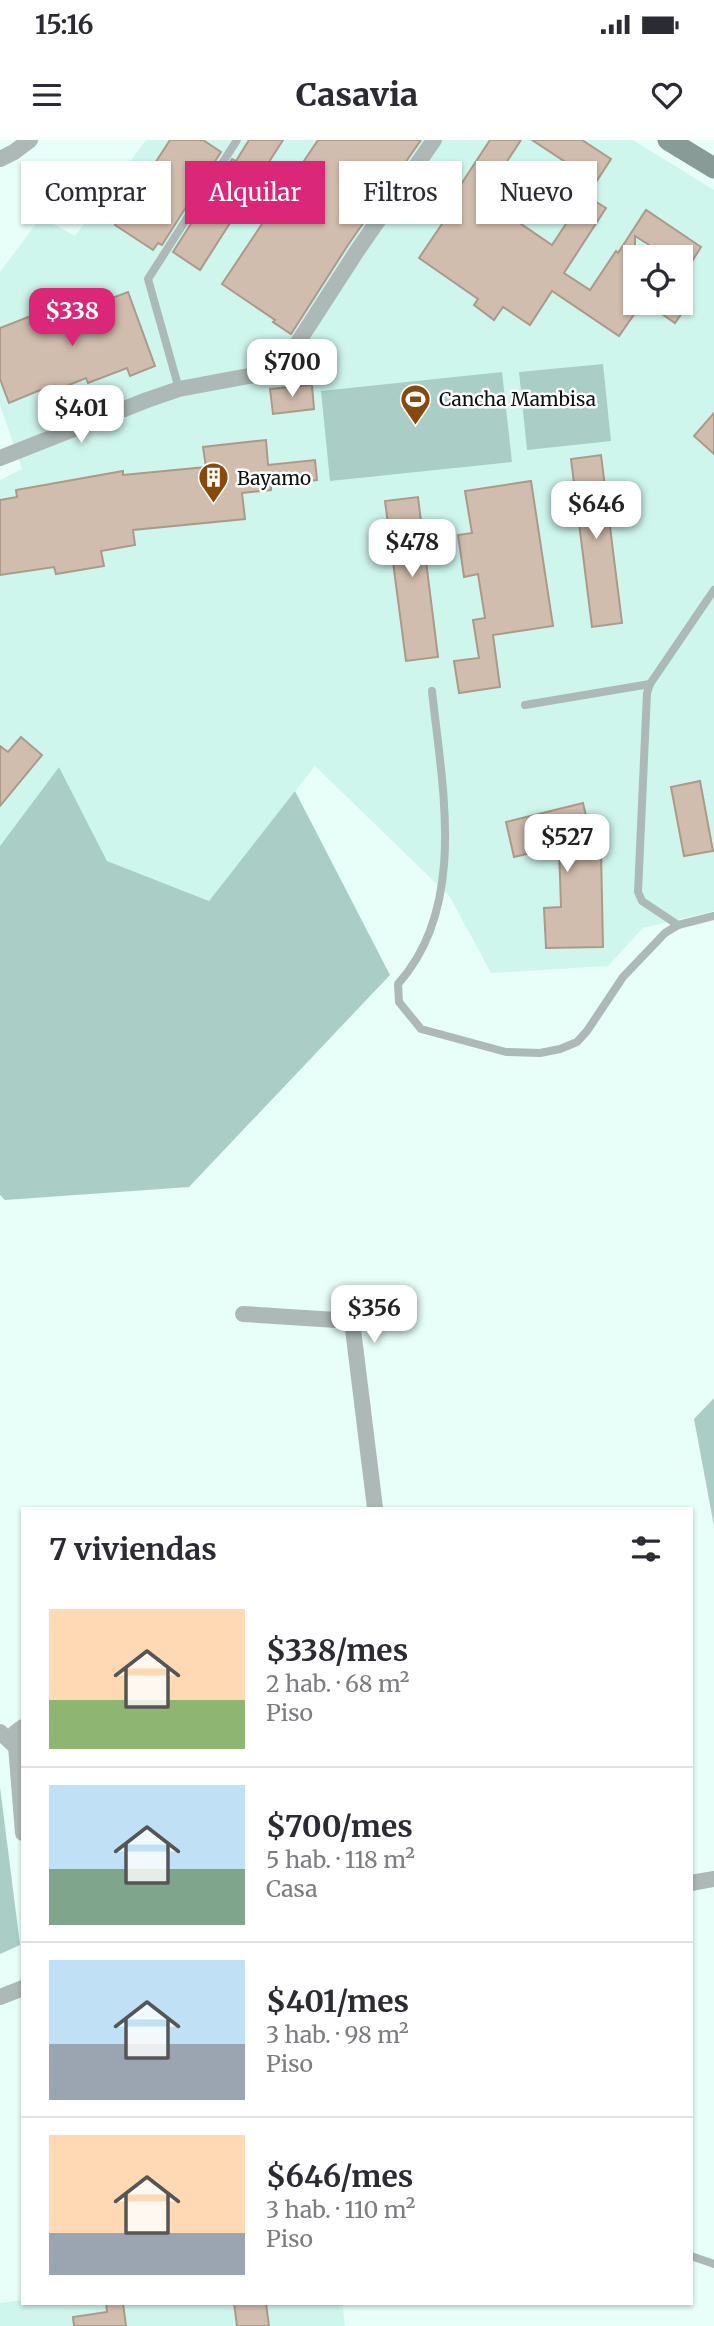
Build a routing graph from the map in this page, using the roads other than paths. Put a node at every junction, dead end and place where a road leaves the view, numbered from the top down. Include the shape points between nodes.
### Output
1 (30, 140) edge
2 (237, 140) edge
3 (434, 140) edge
4 (668, 140) edge
5 (0, 159) edge
6 (714, 168) edge
7 (180, 389) junction
8 (0, 458) edge
9 (714, 590) edge
10 (650, 684) junction
11 (432, 691) dead end
12 (525, 705) dead end
13 (714, 916) edge
14 (678, 925) junction
15 (243, 1314) dead end
16 (375, 1507) edge
17 (21, 1728) edge
18 (0, 1732) edge
19 (16, 1747) junction
20 (21, 1808) edge
21 (714, 1879) edge
22 (693, 1883) edge
23 (21, 1990) edge
24 (0, 1997) edge
25 (693, 2257) edge
26 (714, 2264) edge

1 - 5 street
2 - 7 lane via 148,279
3 - 7 street via 284,364 265,373
4 - 6 main road
7 - 8 street
9 - 10 lane
10 - 12 lane
10 - 14 lane via 638,892 642,901
11 - 14 lane via 444,807 444,879 414,967 398,984 399,1002 421,1029 506,1052 560,1049 577,1042 623,977
13 - 14 lane
15 - 16 street via 352,1321
17 - 19 street via 15,1733
18 - 19 street
19 - 20 street
21 - 22 street
23 - 24 street
25 - 26 lane

